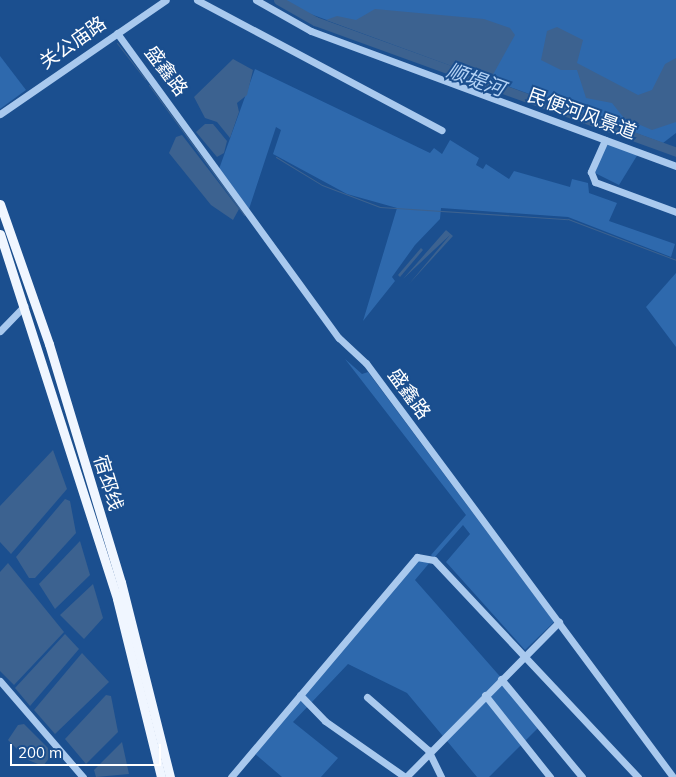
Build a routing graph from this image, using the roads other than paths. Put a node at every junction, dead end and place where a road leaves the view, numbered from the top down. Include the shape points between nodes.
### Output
1 (166, 0) edge
2 (197, 0) edge
3 (256, 0) edge
4 (117, 33) junction
5 (0, 114) edge
6 (442, 130) dead end
7 (605, 140) junction
8 (676, 166) edge
9 (0, 204) edge
10 (676, 212) edge
11 (0, 234) edge
12 (24, 306) junction
13 (0, 331) edge
14 (558, 622) junction
15 (525, 656) junction
16 (501, 679) junction
17 (0, 681) edge
18 (300, 694) junction
19 (485, 695) junction
20 (367, 697) dead end
21 (428, 750) junction
22 (83, 777) edge
23 (161, 777) edge
24 (170, 777) edge
25 (231, 777) edge
26 (405, 777) edge
27 (441, 777) edge
28 (550, 777) edge
29 (582, 777) edge
30 (638, 777) edge
31 (673, 777) edge

1 - 4 street, 关公庙路
2 - 6 street
3 - 7 street, 民便河风景道 via 311,31
4 - 5 street, 关公庙路
4 - 14 street, 盛鑫路 via 339,338 366,363
7 - 8 street, 民便河风景道
7 - 10 street via 591,172 595,182
9 - 24 main road, 宿邳线 via 49,344 121,582
11 - 12 main road, 宿邳线
12 - 13 street
12 - 23 main road, 宿邳线 via 117,599
14 - 15 street
14 - 31 street, 盛鑫路
15 - 16 street
15 - 18 street via 434,560 417,557
15 - 30 street
16 - 19 street
16 - 29 street
17 - 22 street
18 - 25 street
18 - 26 street via 325,721
19 - 21 street
19 - 28 street
20 - 21 street
21 - 26 street
21 - 27 street

